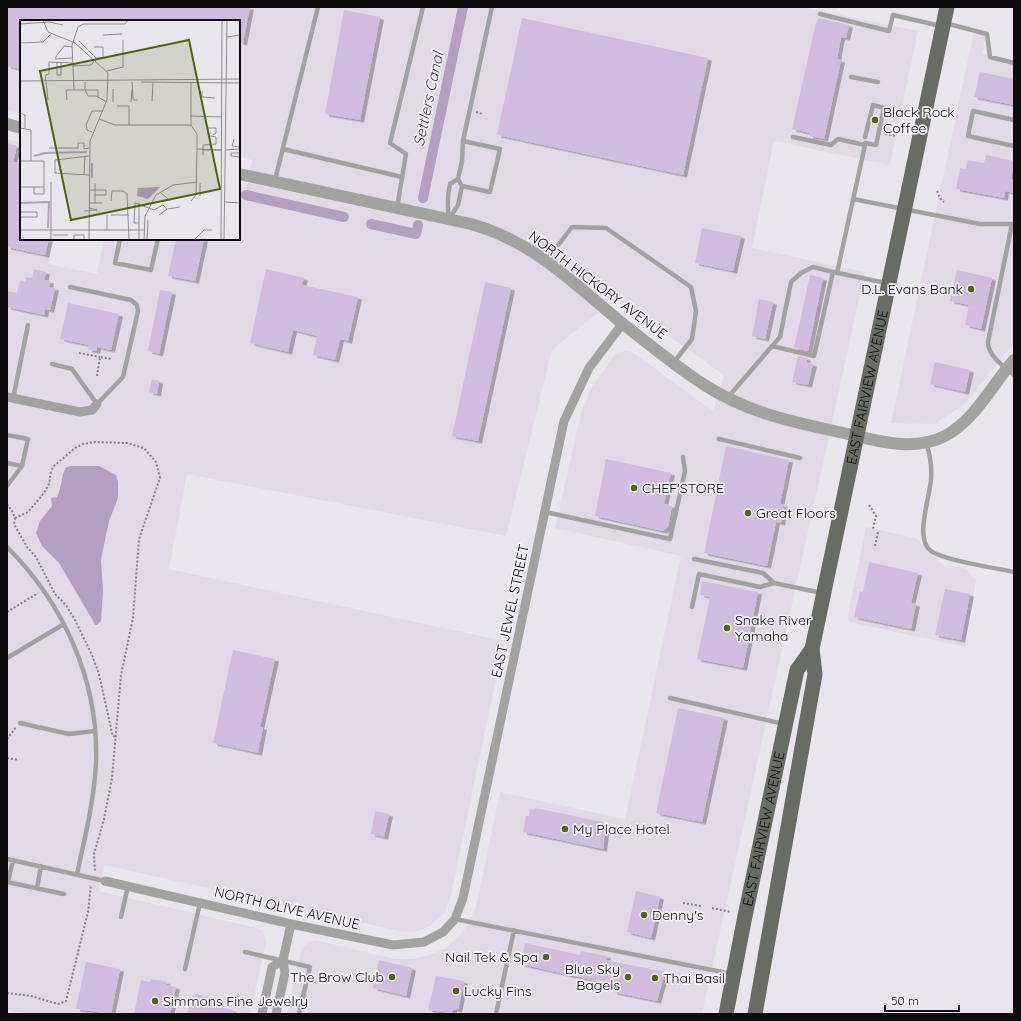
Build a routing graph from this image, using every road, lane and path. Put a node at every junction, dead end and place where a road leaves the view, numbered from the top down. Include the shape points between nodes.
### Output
1 (318, 7) edge
2 (423, 7) edge
3 (492, 7) edge
4 (947, 7) edge
5 (820, 14) dead end
6 (943, 24) junction
7 (1014, 63) edge
8 (851, 77) dead end
9 (878, 82) dead end
10 (474, 112) dead end
11 (483, 114) dead end
12 (1014, 120) edge
13 (7, 124) edge
14 (20, 128) edge
15 (793, 137) dead end
16 (865, 140) joint
17 (463, 141) junction
18 (1014, 146) edge
19 (283, 149) junction
20 (240, 174) edge
21 (402, 177) junction
22 (458, 179) junction
23 (275, 182) junction
24 (462, 186) junction
25 (937, 191) dead end
26 (853, 200) junction
27 (944, 202) dead end
28 (397, 208) junction
29 (904, 209) junction
30 (449, 219) junction
31 (1013, 224) edge
32 (120, 240) edge
33 (158, 240) edge
34 (546, 261) junction
35 (835, 272) junction
36 (888, 284) junction
37 (70, 287) dead end
38 (623, 323) junction
39 (28, 325) dead end
40 (772, 346) junction
41 (79, 353) dead end
42 (100, 357) junction
43 (111, 359) dead end
44 (674, 362) junction
45 (52, 364) dead end
46 (1012, 368) edge
47 (97, 376) dead end
48 (10, 398) edge
49 (728, 398) junction
50 (98, 404) junction
51 (7, 435) edge
52 (856, 436) junction
53 (719, 439) dead end
54 (926, 443) junction
55 (683, 457) dead end
56 (800, 458) dead end
57 (7, 463) edge
58 (22, 466) junction
59 (7, 486) edge
60 (7, 504) edge
61 (869, 504) dead end
62 (545, 512) junction
63 (15, 518) junction
64 (873, 529) dead end
65 (878, 532) dead end
66 (875, 546) dead end
67 (7, 547) edge
68 (694, 559) dead end
69 (1014, 572) edge
70 (774, 583) junction
71 (39, 592) dead end
72 (823, 594) junction
73 (692, 607) dead end
74 (7, 612) edge
75 (64, 624) junction
76 (812, 649) junction
77 (7, 658) edge
78 (670, 698) dead end
79 (20, 723) joint
80 (785, 724) junction
81 (95, 731) junction
82 (117, 737) junction
83 (7, 739) edge
84 (7, 758) edge
85 (19, 760) dead end
86 (7, 803) edge
87 (7, 806) edge
88 (7, 859) edge
89 (13, 860) junction
90 (41, 866) junction
91 (95, 872) dead end
92 (77, 874) junction
93 (105, 881) joint
94 (8, 882) edge
95 (92, 884) dead end
96 (128, 886) junction
97 (37, 888) junction
98 (64, 894) dead end
99 (200, 903) junction
100 (683, 903) dead end
101 (701, 906) dead end
102 (712, 908) dead end
103 (731, 912) dead end
104 (121, 917) dead end
105 (455, 919) junction
106 (292, 924) junction
107 (514, 930) junction
108 (245, 952) dead end
109 (283, 960) junction
110 (185, 969) dead end
111 (734, 974) junction
112 (7, 993) edge
113 (262, 1014) edge
114 (276, 1014) edge
115 (299, 1014) edge
116 (496, 1014) edge
117 (726, 1014) edge
118 (755, 1014) edge

1 - 19 lane
2 - 21 lane via 390,143 406,154
3 - 17 lane
4 - 6 main road, EAST FAIRVIEW AVENUE
5 - 6 lane via 889,30 893,15
6 - 7 lane via 987,34 990,57
6 - 29 main road, EAST FAIRVIEW AVENUE
8 - 9 lane
10 - 11 path
12 - 18 lane via 973,111 968,136
13 - 14 street
15 - 26 lane via 831,145 838,139 865,145
16 - 16 lane via 876,145 884,108 873,105
17 - 22 lane
17 - 24 lane via 500,149 490,192
19 - 21 lane
19 - 23 lane
20 - 23 street, NORTH HICKORY AVENUE
21 - 28 lane
22 - 24 lane
22 - 30 lane via 450,184 446,202
23 - 28 street, NORTH HICKORY AVENUE
24 - 30 lane via 458,205
25 - 27 path
26 - 29 lane
26 - 35 lane
28 - 30 street, NORTH HICKORY AVENUE
29 - 31 lane via 980,224
29 - 36 main road, EAST FAIRVIEW AVENUE
30 - 34 street, NORTH HICKORY AVENUE via 495,231 531,249
31 - 46 lane via 988,342 990,351
32 - 33 lane via 115,263 151,270
34 - 38 street, NORTH HICKORY AVENUE
34 - 44 lane via 572,227 606,228 691,287 696,312 692,339
35 - 36 lane
35 - 40 lane via 813,267 791,282 780,337
35 - 40 lane via 814,356
36 - 52 main road, EAST FAIRVIEW AVENUE
37 - 50 lane via 131,300 137,304 138,311 123,377
38 - 44 street, NORTH HICKORY AVENUE
38 - 62 street, EAST JEWEL STREET via 589,368 564,421
39 - 48 lane
40 - 49 lane
41 - 42 path
42 - 43 path
42 - 47 path
44 - 49 street, NORTH HICKORY AVENUE via 701,383
45 - 50 lane via 72,369
46 - 54 street, NORTH HICKORY AVENUE via 964,422 945,436
48 - 50 street via 80,412 92,410
49 - 52 street, NORTH HICKORY AVENUE via 738,405 777,418
51 - 58 lane via 28,439
52 - 54 street, NORTH HICKORY AVENUE via 901,445
52 - 72 main road, EAST FAIRVIEW AVENUE
53 - 56 lane
54 - 69 lane via 930,454 931,477 922,534 926,547 944,557
55 - 62 lane via 685,471 670,539
57 - 58 lane
58 - 59 lane
60 - 63 path
61 - 64 path via 876,516
62 - 105 street, EAST JEWEL STREET via 463,898
63 - 82 path via 14,524 27,547 36,556 55,594 66,605 75,620 92,655 99,674 113,736
63 - 82 path via 28,512 44,493 54,466 83,444 127,443 144,448 156,462 160,478 139,539 133,618 122,676
65 - 66 path
67 - 75 lane via 55,605
68 - 70 lane via 763,573
70 - 72 lane
70 - 73 lane via 760,587 699,574
71 - 74 path
72 - 76 main road, EAST FAIRVIEW AVENUE
75 - 77 lane
75 - 81 lane via 78,655 88,687
76 - 80 main road, EAST FAIRVIEW AVENUE via 796,670
76 - 118 main road, EAST FAIRVIEW AVENUE via 815,674
78 - 80 lane
79 - 81 lane via 69,734
79 - 83 path
80 - 111 main road, EAST FAIRVIEW AVENUE
81 - 92 lane via 93,796
82 - 91 path via 104,819 94,854
84 - 85 path
86 - 87 path
88 - 89 lane
89 - 90 lane
89 - 94 lane
90 - 92 lane
90 - 97 lane
92 - 93 lane
93 - 96 street, NORTH OLIVE AVENUE
94 - 97 lane
95 - 112 path via 88,912 66,1001 58,1004 31,996
96 - 99 street, NORTH OLIVE AVENUE
96 - 104 lane
97 - 98 lane
99 - 106 street, NORTH OLIVE AVENUE
99 - 110 lane
100 - 101 path
102 - 103 path
105 - 106 street, NORTH OLIVE AVENUE via 443,932 424,942 393,945
105 - 107 lane
106 - 109 street
107 - 111 lane
107 - 116 lane
108 - 109 lane
109 - 113 street via 272,967
109 - 114 street via 285,973
109 - 115 lane via 310,966
111 - 117 main road, EAST FAIRVIEW AVENUE

